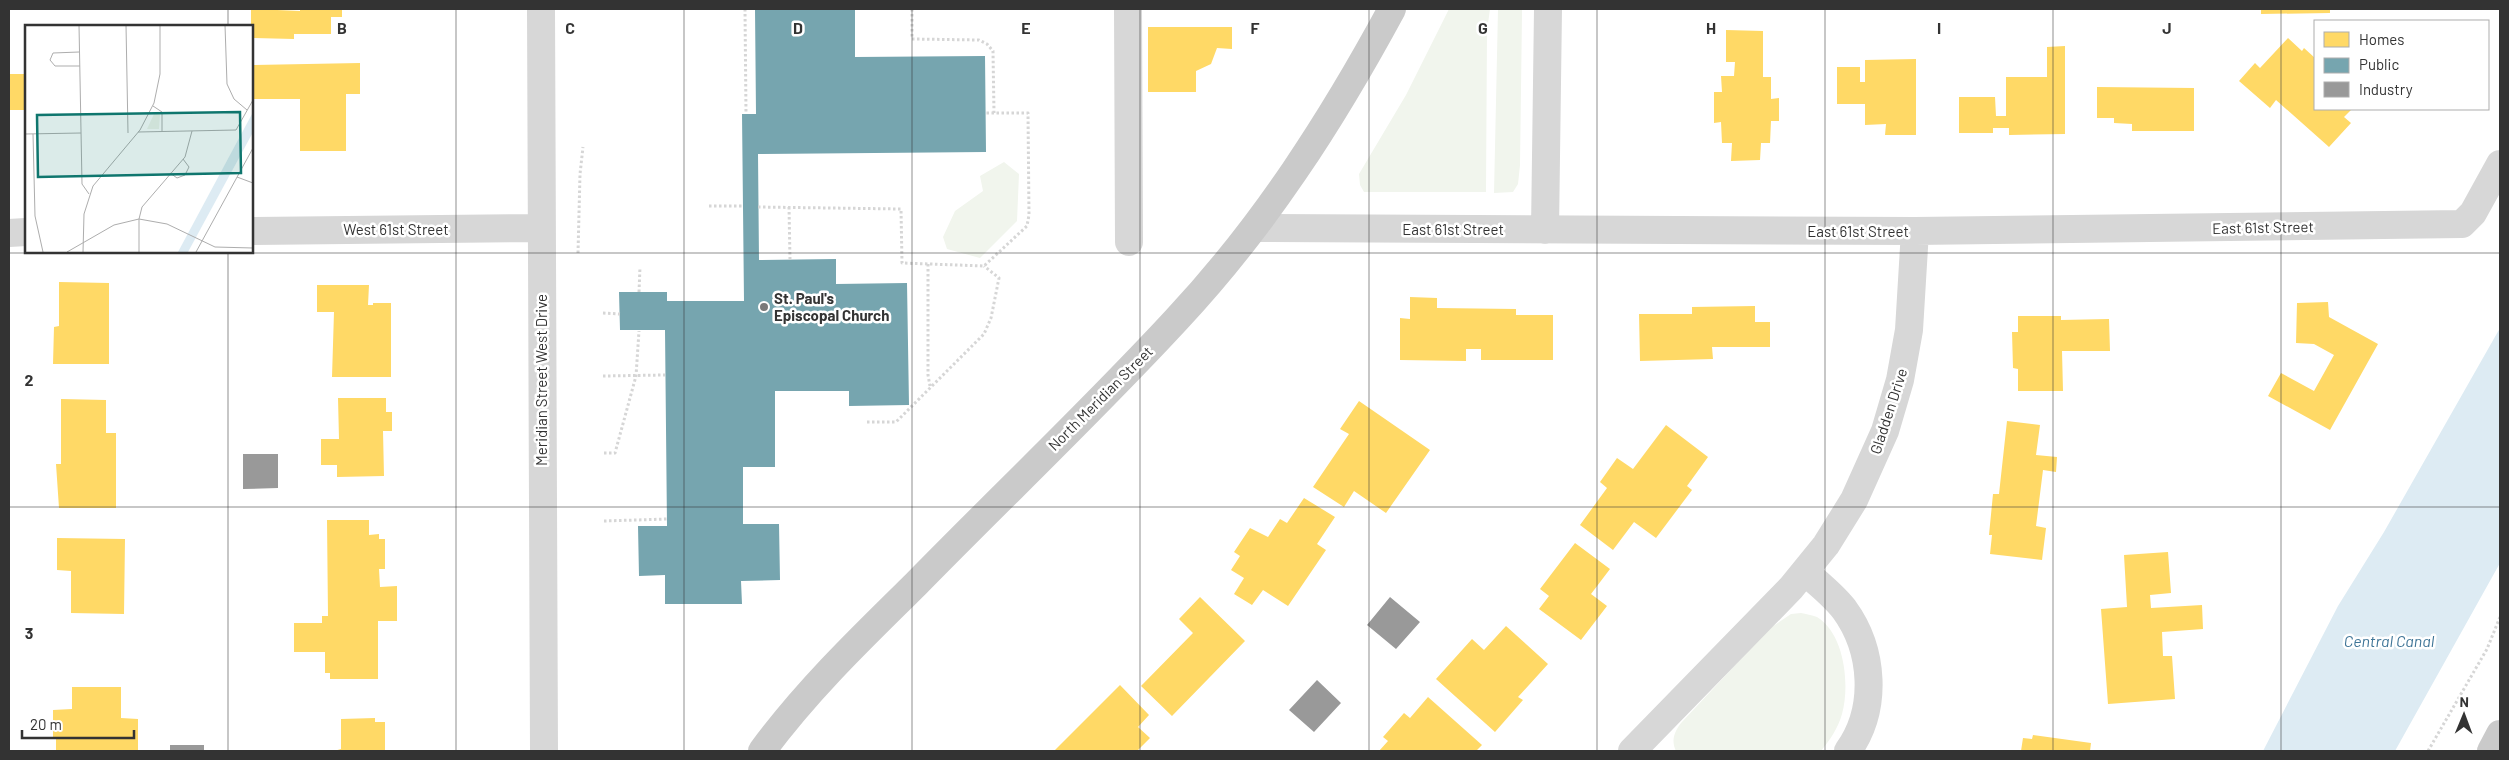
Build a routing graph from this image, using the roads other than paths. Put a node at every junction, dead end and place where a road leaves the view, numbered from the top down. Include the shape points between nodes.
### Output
1 (540, 9) edge
2 (1128, 9) edge
3 (1392, 9) edge
4 (1548, 9) edge
5 (2500, 164) edge
6 (540, 228) junction
7 (1254, 228) junction
8 (1545, 230) junction
9 (252, 231) edge
10 (1914, 231) junction
11 (25, 232) edge
12 (9, 233) edge
13 (1129, 242) dead end
14 (1805, 572) junction
15 (2500, 734) edge
16 (1636, 750) edge
17 (544, 751) edge
18 (762, 751) edge
19 (1848, 751) edge
20 (2490, 751) edge

1 - 6 street, Meridian Street West Drive
2 - 13 street
3 - 7 main road, North Meridian Street via 1319,136
4 - 8 street
5 - 10 street, East 61st Street via 2473,213 2462,224
6 - 9 street, West 61st Street
6 - 17 street, Meridian Street West Drive
7 - 8 street, East 61st Street
7 - 18 main road, North Meridian Street via 1173,324 836,664
8 - 10 street, East 61st Street
10 - 14 street, Gladden Drive via 1910,330 1885,431 1854,500
11 - 12 street
14 - 16 street, Gladden Drive
14 - 19 street via 1843,608 1863,644 1868,669 1868,695 1860,731
15 - 20 main road

